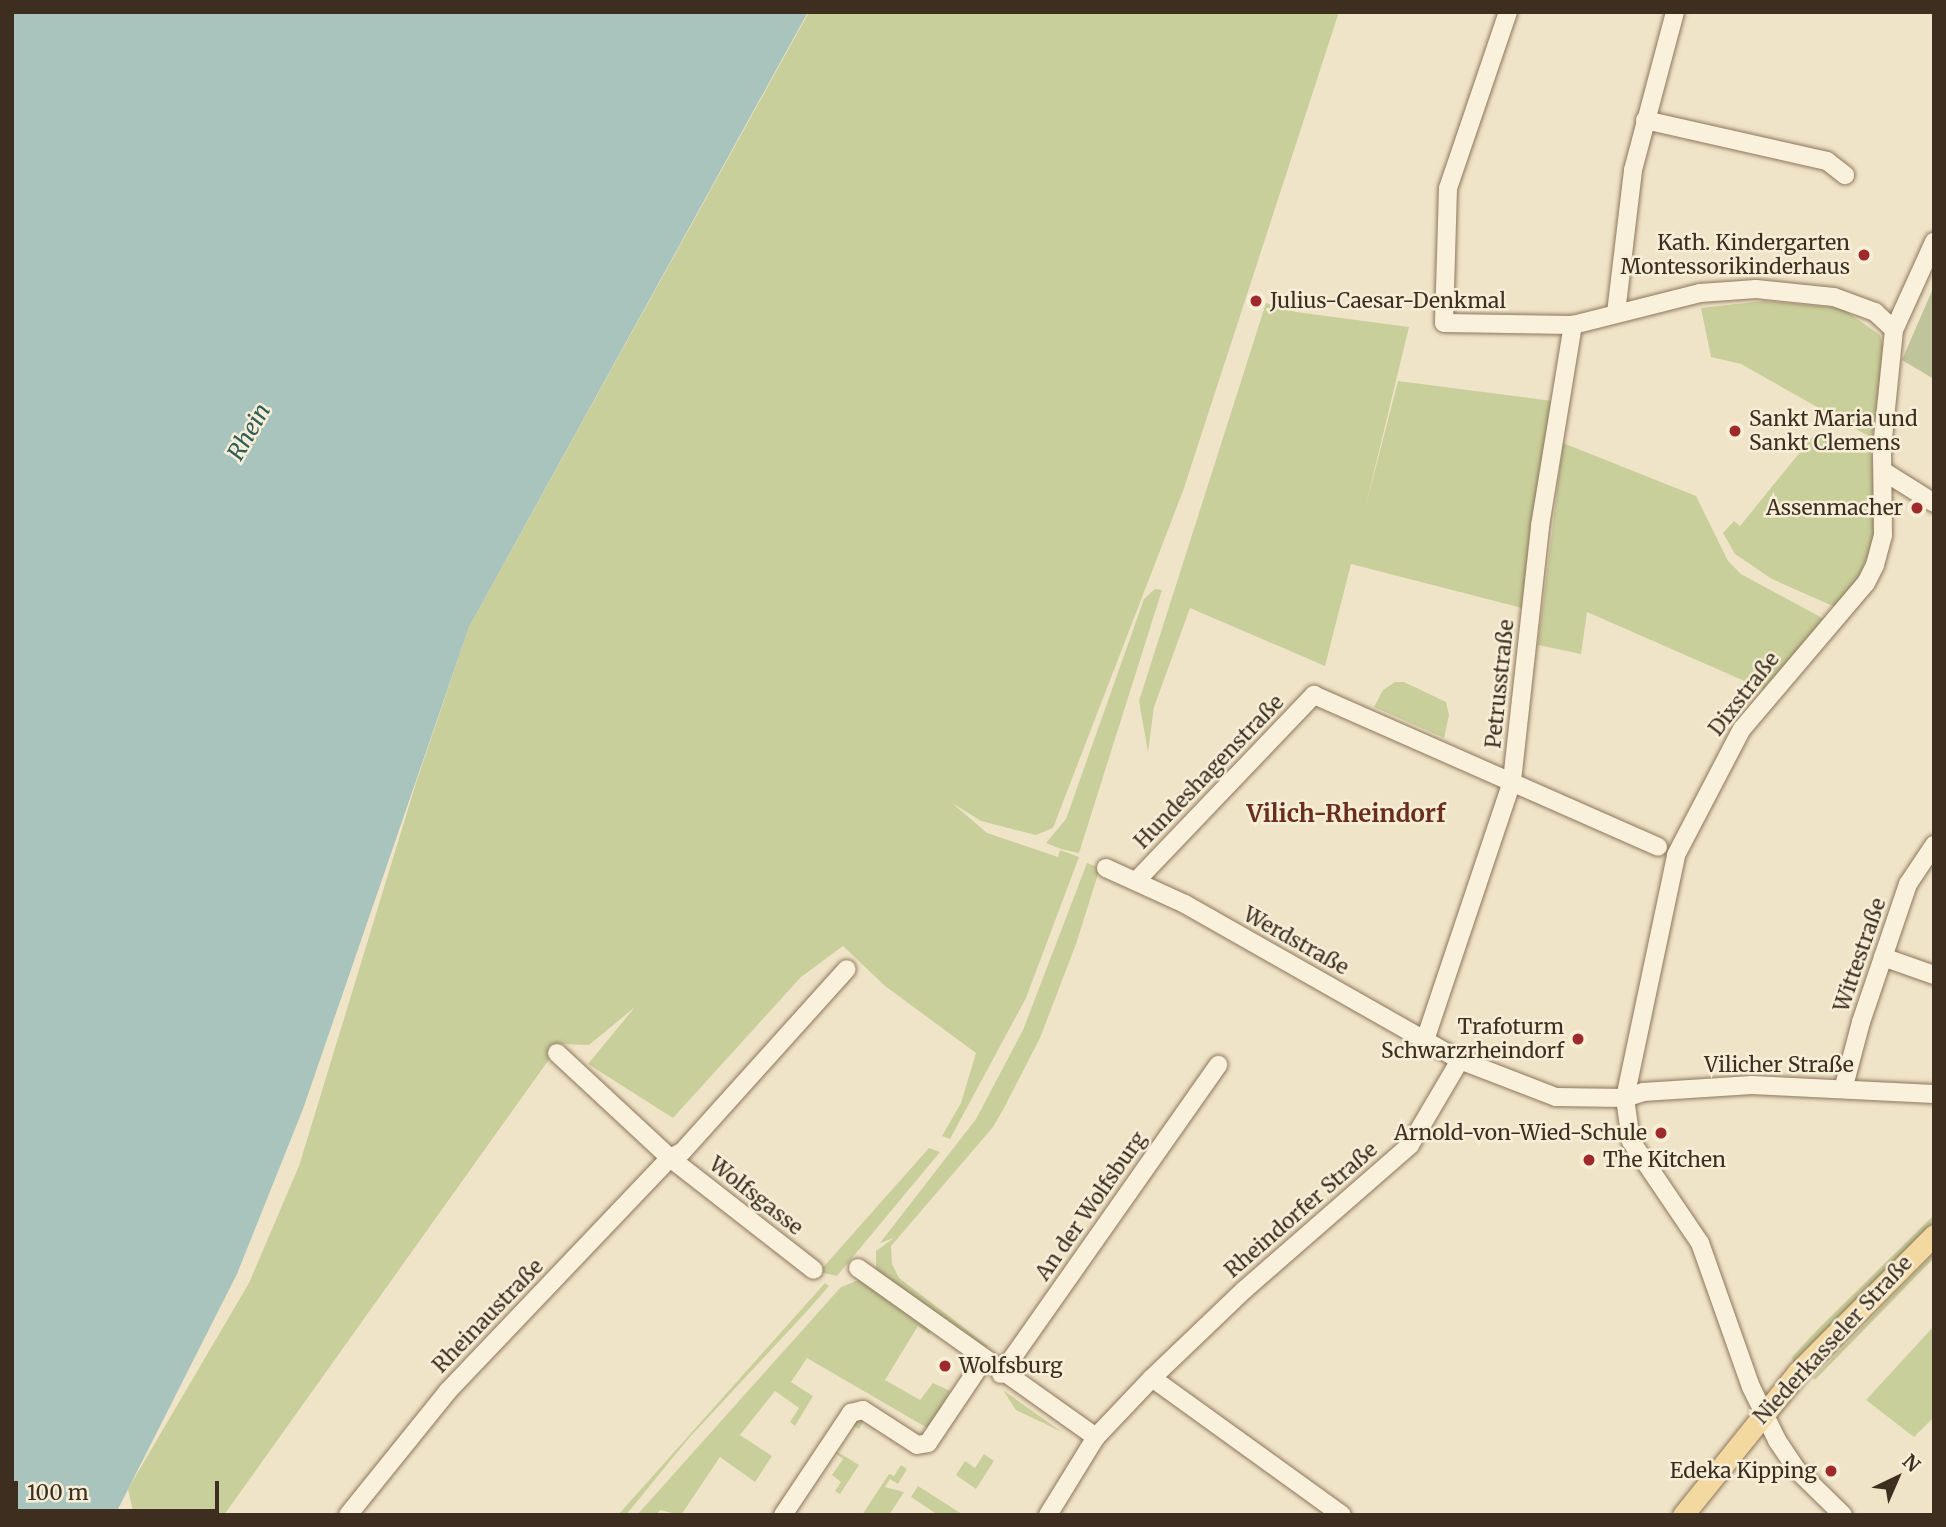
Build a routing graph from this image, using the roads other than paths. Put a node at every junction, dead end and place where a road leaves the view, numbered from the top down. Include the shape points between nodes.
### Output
1 (1508, 12) edge
2 (1675, 12) edge
3 (1645, 120) junction
4 (1846, 176) dead end
5 (1934, 242) edge
6 (1616, 313) junction
7 (1573, 325) junction
8 (1894, 330) junction
9 (1883, 471) junction
10 (1934, 503) edge
11 (1512, 781) junction
12 (1934, 845) edge
13 (1658, 847) dead end
14 (1106, 868) dead end
15 (1138, 879) junction
16 (1883, 957) junction
17 (847, 969) dead end
18 (1934, 975) edge
19 (1426, 1037) junction
20 (557, 1053) dead end
21 (1460, 1060) junction
22 (1218, 1065) dead end
23 (1844, 1086) junction
24 (1934, 1094) edge
25 (1625, 1098) junction
26 (670, 1157) junction
27 (1934, 1235) edge
28 (858, 1268) dead end
29 (814, 1270) dead end
30 (983, 1361) junction
31 (1001, 1374) junction
32 (1152, 1378) junction
33 (1763, 1412) junction
34 (1096, 1437) junction
35 (348, 1515) edge
36 (783, 1515) edge
37 (1048, 1515) edge
38 (1342, 1515) edge
39 (1683, 1515) edge
40 (1843, 1515) edge

1 - 7 street via 1448,188 1444,323
2 - 3 street
3 - 4 street via 1827,161
3 - 6 street via 1621,239
5 - 8 street, Dixstraße
6 - 7 street
6 - 8 street via 1700,293 1798,290 1875,312
7 - 11 street, Petrusstraße via 1540,526
8 - 9 street, Dixstraße
9 - 10 street
9 - 25 street, Dixstraße via 1883,535 1866,583 1742,729 1676,855 1651,954
11 - 13 street, Hundeshagenstraße
11 - 15 street, Hundeshagenstraße via 1314,695
11 - 19 street, Petrusstraße
12 - 16 street, Wittestraße via 1908,884
14 - 15 street, Werdstraße
15 - 19 street, Werdstraße
16 - 18 street
16 - 23 street, Wittestraße
17 - 26 street, Rheinaustraße via 682,1152
19 - 21 street, Werdstraße
20 - 26 street
21 - 25 street, Vilicher Straße via 1556,1097
21 - 32 street, Rheindorfer Straße via 1410,1145 1345,1198
22 - 31 street, An der Wolfsburg
23 - 24 street, Vilicher Straße
23 - 25 street, Vilicher Straße via 1707,1086
25 - 33 street, Dixstraße via 1631,1140 1700,1243
26 - 29 street, Wolfsgasse
26 - 35 street, Rheinaustraße via 448,1391
27 - 33 main road, Niederkasseler Straße
28 - 30 street
30 - 31 street
30 - 36 street via 928,1443 917,1445 863,1410 851,1413
31 - 34 street
32 - 34 street, Rheindorfer Straße
32 - 38 street
33 - 39 main road, Niederkasseler Straße
33 - 40 street, Dixstraße via 1797,1470
34 - 37 street, Rheindorfer Straße

